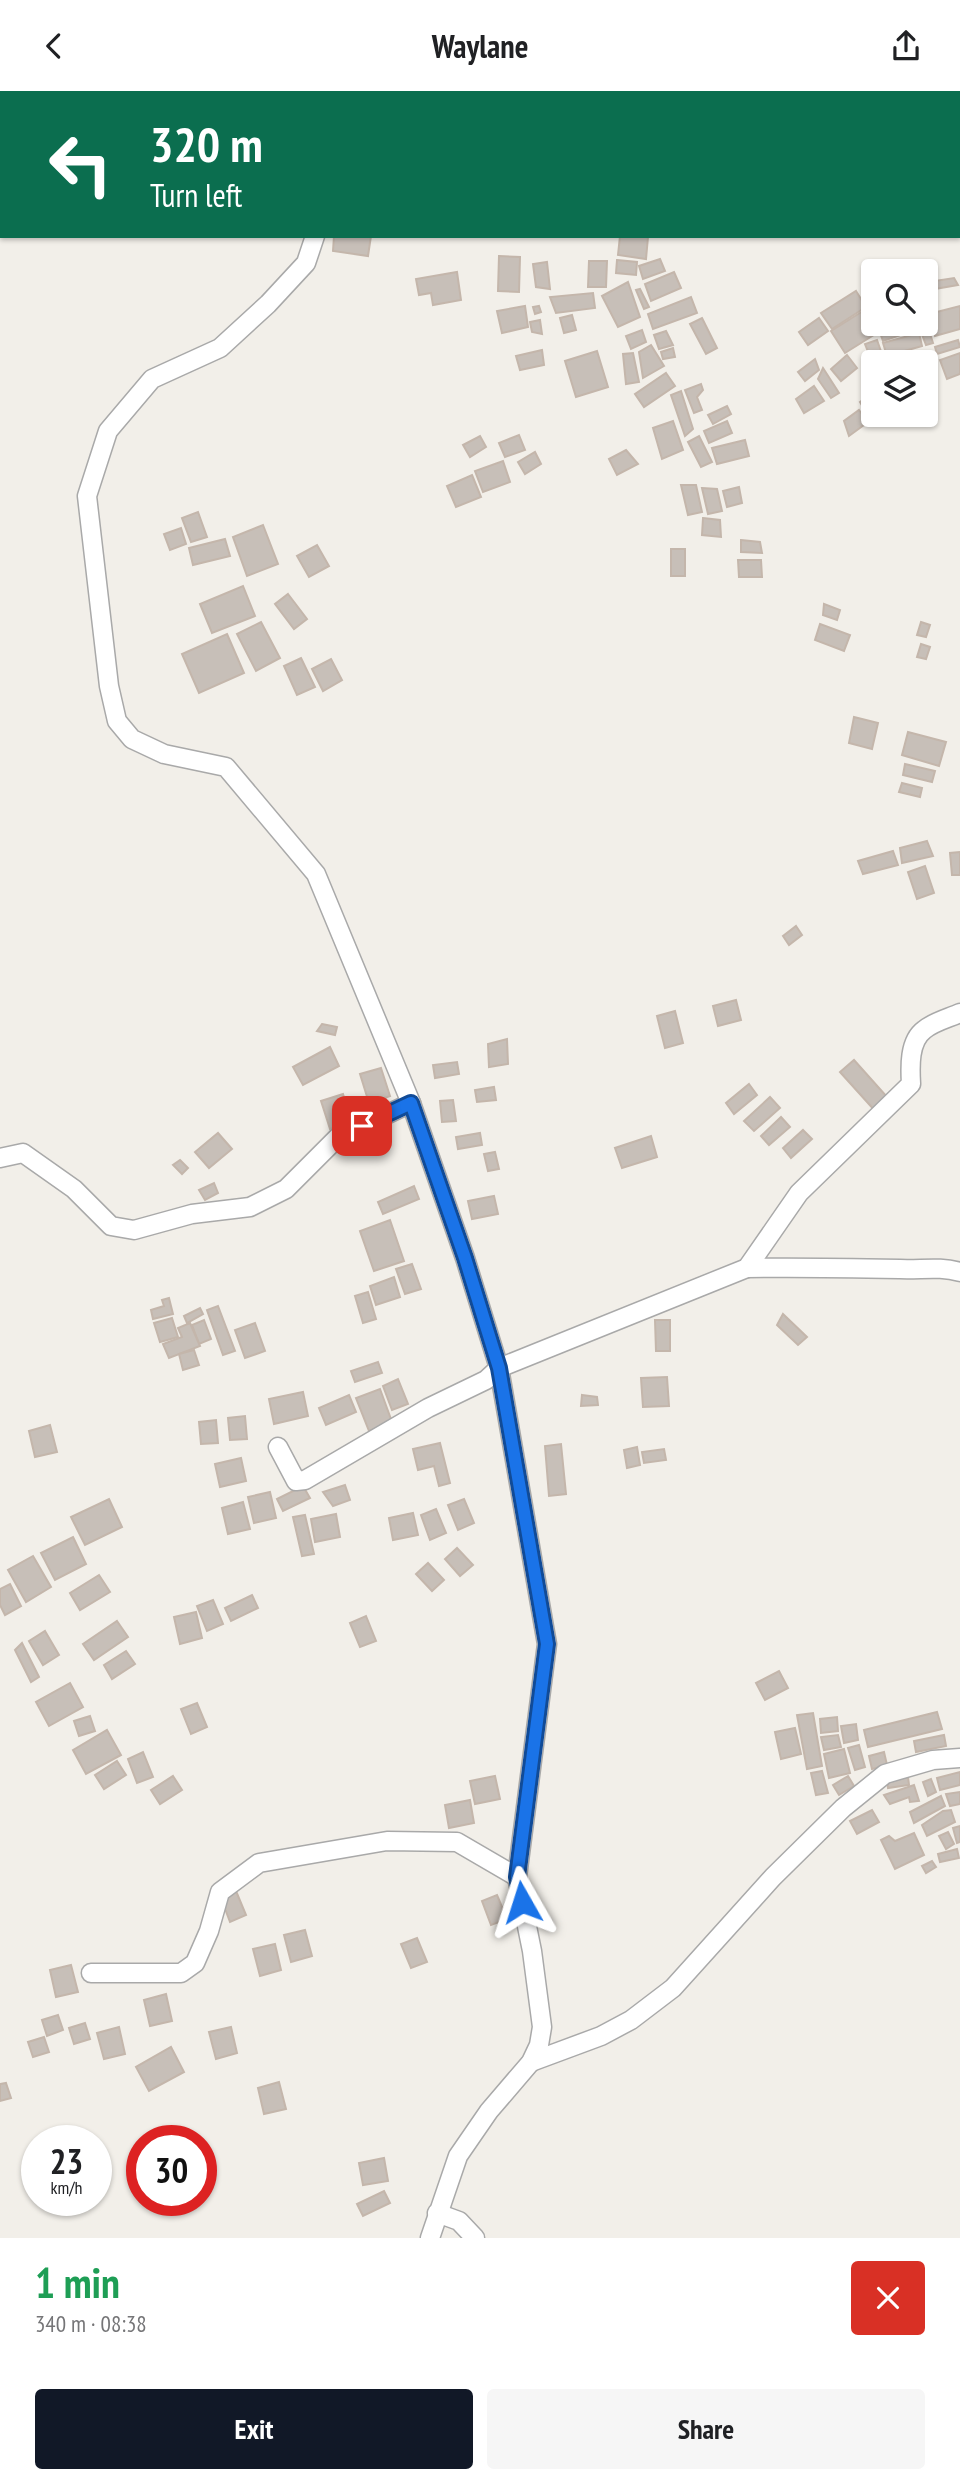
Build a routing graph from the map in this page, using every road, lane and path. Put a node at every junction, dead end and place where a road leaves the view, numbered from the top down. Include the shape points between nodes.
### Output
1 (314, 238) edge
2 (960, 1013) edge
3 (411, 1103) junction
4 (0, 1158) edge
5 (747, 1268) junction
6 (960, 1272) edge
7 (499, 1368) junction
8 (278, 1447) dead end
9 (960, 1758) edge
10 (517, 1877) junction
11 (91, 1973) dead end
12 (531, 2062) junction
13 (437, 2213) junction
14 (430, 2238) edge
15 (475, 2238) edge

1 - 3 street via 306,263 220,348 152,379 108,431 87,496 117,721 132,739 164,754 226,767 316,874
2 - 5 street via 922,1030 912,1055 911,1084 799,1193
3 - 4 street via 337,1138 286,1188 250,1207 192,1214 134,1230 111,1226 74,1189 23,1153
3 - 7 street
5 - 6 street via 943,1267
5 - 7 street
7 - 8 street via 486,1380 428,1408 305,1480 296,1481
7 - 10 street via 547,1644
9 - 12 street via 933,1760 885,1775 843,1808 773,1877 673,1989 601,2036
10 - 11 street via 457,1842 387,1841 259,1863 220,1892 195,1963 181,1973
10 - 12 street via 542,2027
12 - 13 street via 458,2156
13 - 14 street
13 - 15 street via 459,2221

